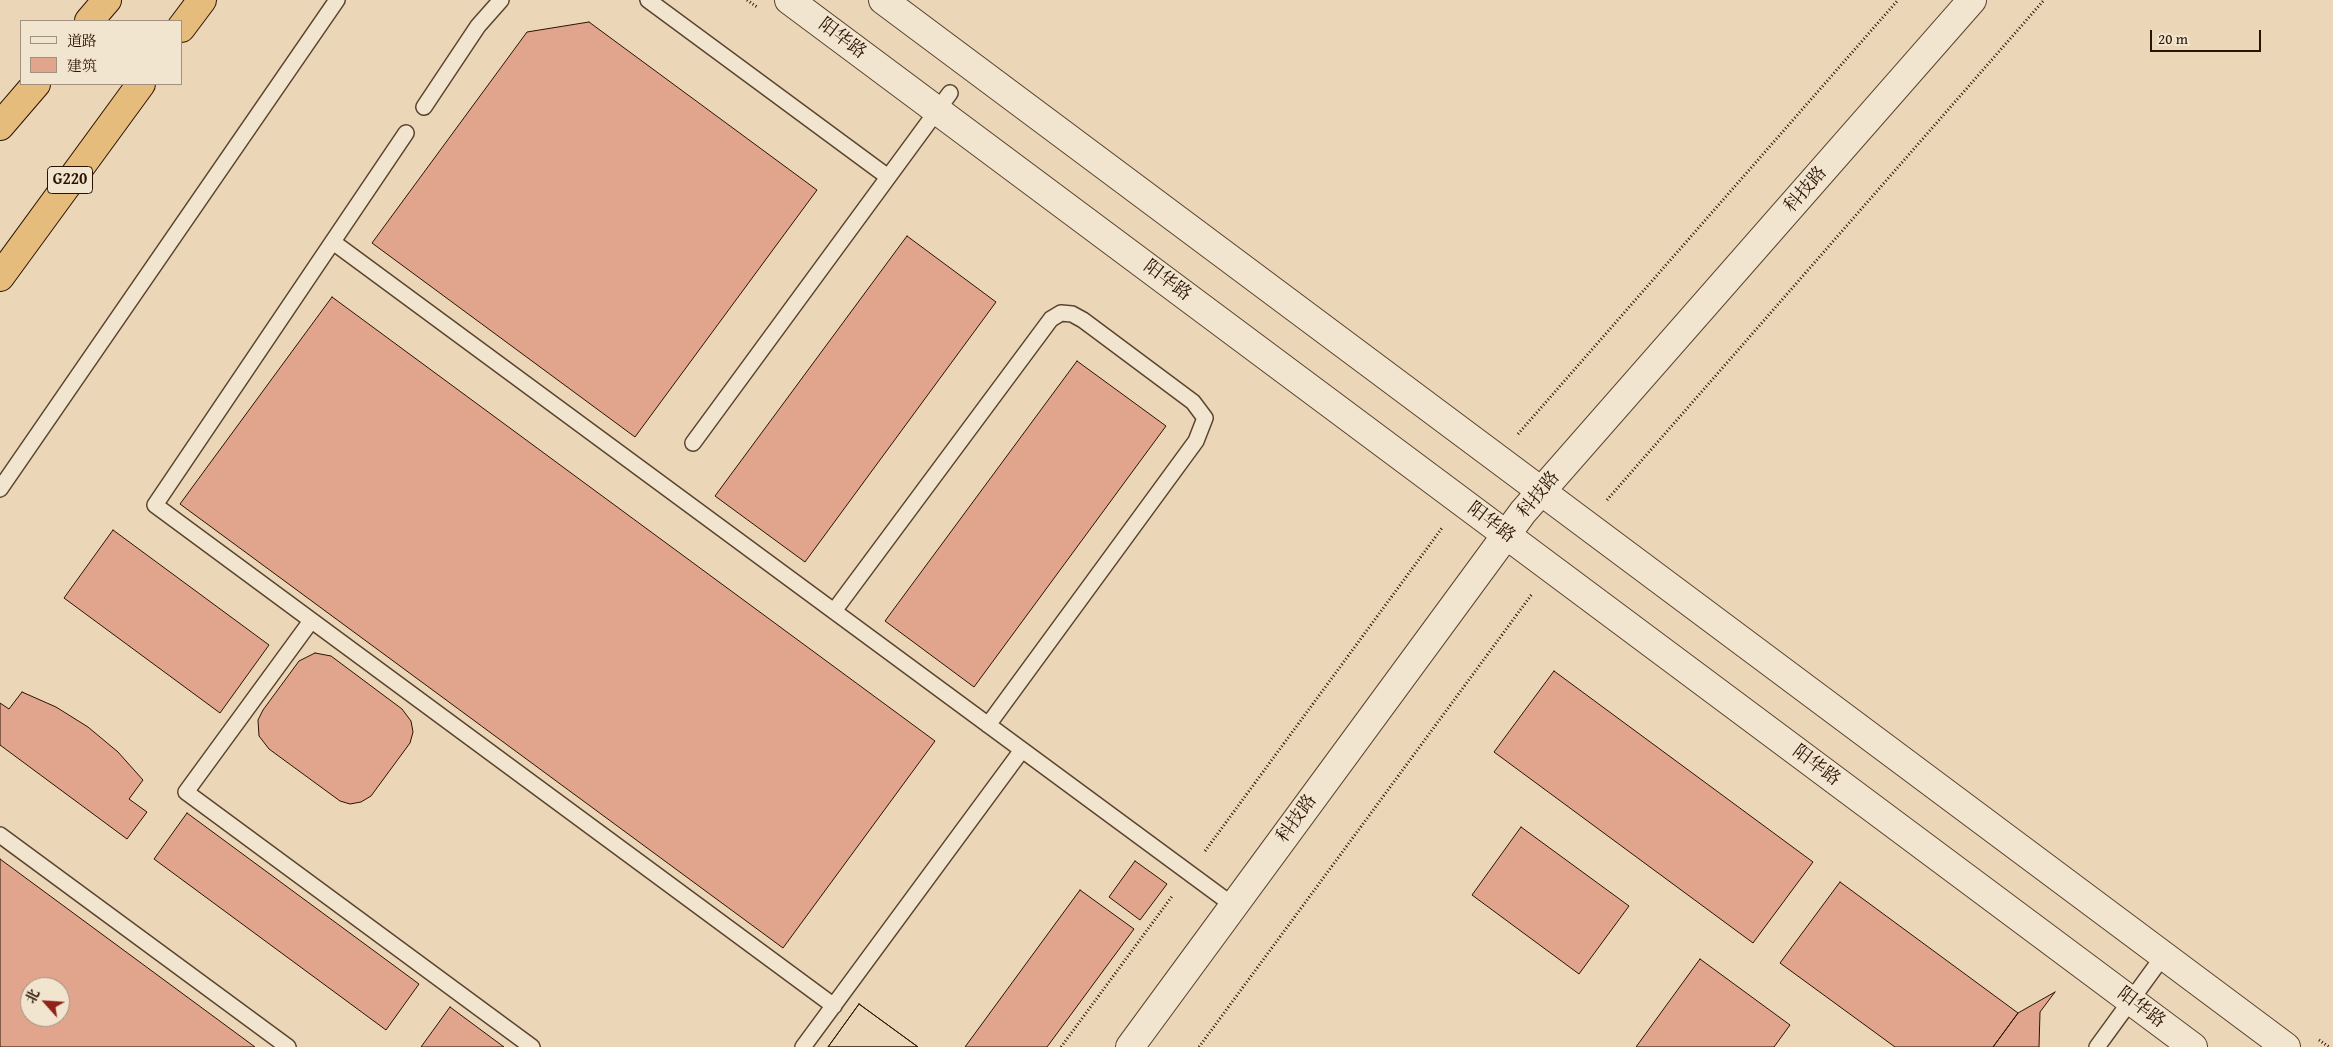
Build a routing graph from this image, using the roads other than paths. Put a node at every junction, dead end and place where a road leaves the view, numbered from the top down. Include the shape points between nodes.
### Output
1 (107, 0) edge
2 (202, 0) edge
3 (337, 0) edge
4 (501, 0) edge
5 (648, 0) edge
6 (789, 0) edge
7 (883, 0) edge
8 (1972, 0) edge
9 (90, 20) edge
10 (182, 27) edge
11 (35, 85) edge
12 (140, 85) edge
13 (950, 93) dead end
14 (424, 107) dead end
15 (0, 126) edge
16 (406, 133) dead end
17 (888, 177) junction
18 (333, 242) junction
19 (0, 277) edge
20 (694, 443) dead end
21 (0, 489) edge
22 (1541, 491) junction
23 (1506, 535) junction
24 (834, 611) junction
25 (311, 621) junction
26 (988, 725) junction
27 (1022, 750) junction
28 (0, 835) edge
29 (1234, 906) junction
30 (2164, 955) junction
31 (2131, 1000) junction
32 (834, 1006) junction
33 (288, 1047) edge
34 (532, 1047) edge
35 (803, 1047) edge
36 (1130, 1047) edge
37 (2096, 1047) edge
38 (2193, 1047) edge
39 (2286, 1047) edge

1 - 9 highway
2 - 10 highway
3 - 21 lane
4 - 14 lane via 478,26
5 - 17 lane
6 - 23 street, 阳华路
7 - 22 street
8 - 22 street, 科技路
11 - 15 highway
12 - 19 highway, G220
13 - 17 lane
16 - 18 lane
17 - 20 lane
18 - 24 lane
18 - 25 lane via 155,505
22 - 23 street, 科技路
22 - 30 street
23 - 29 street, 科技路
23 - 31 street, 阳华路
24 - 26 lane
24 - 26 lane via 1050,319 1061,313 1083,320 1193,402 1205,418 1196,441
25 - 32 lane
25 - 34 lane via 186,792
26 - 27 lane
27 - 29 lane
27 - 32 lane
28 - 33 lane
29 - 36 street, 科技路
30 - 31 lane
30 - 39 street
31 - 37 lane
31 - 38 street, 阳华路
32 - 35 lane

